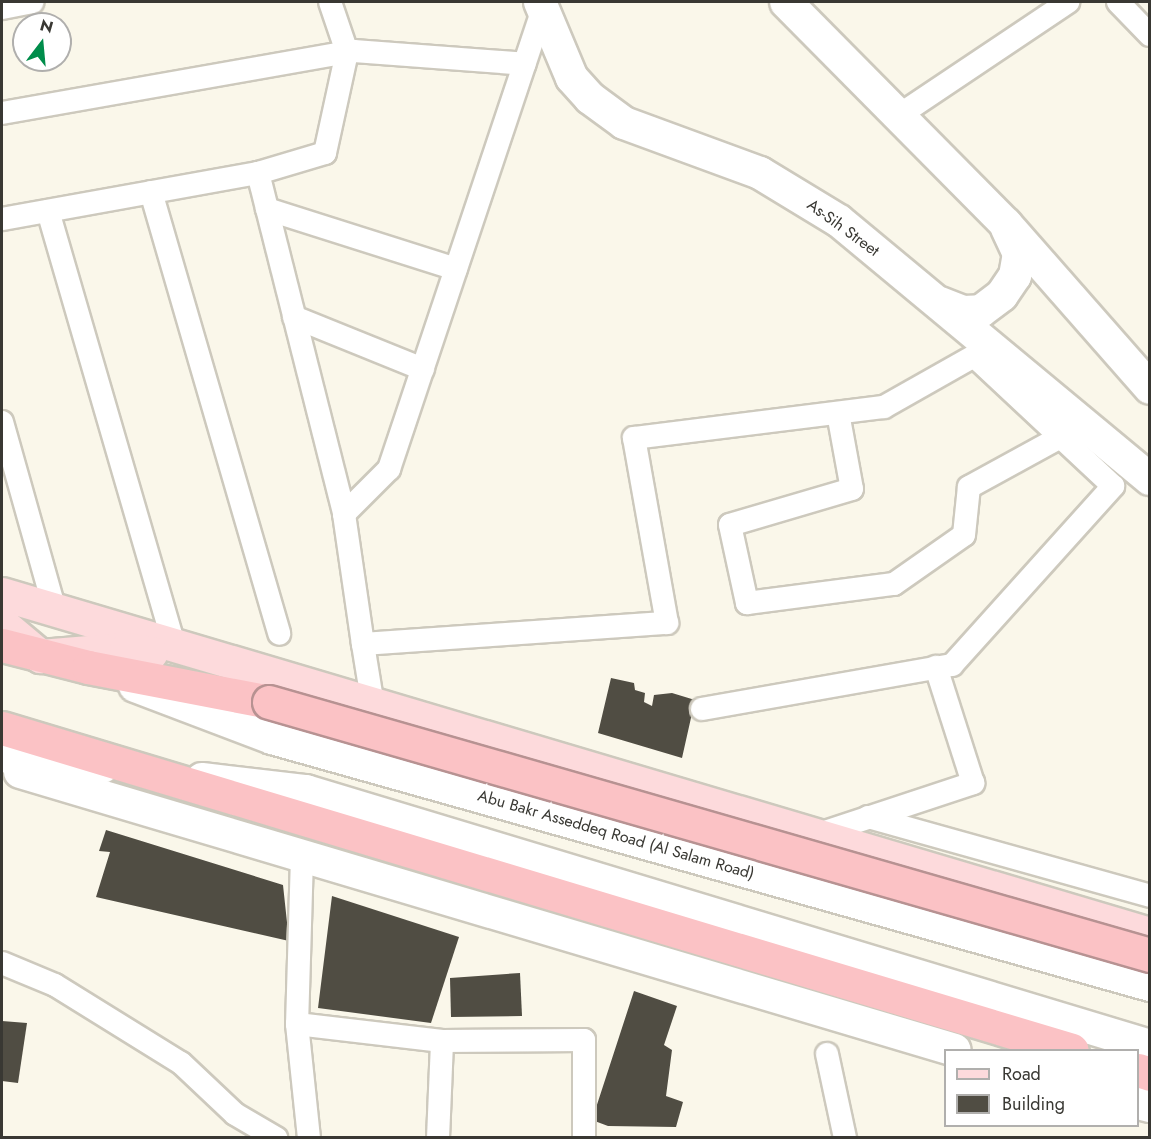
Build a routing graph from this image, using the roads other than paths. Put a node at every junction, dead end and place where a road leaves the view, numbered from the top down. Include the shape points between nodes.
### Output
1 (32, 2) edge
2 (330, 2) edge
3 (786, 2) edge
4 (1068, 2) edge
5 (1119, 2) edge
6 (541, 6) edge
7 (2, 8) edge
8 (1149, 35) edge
9 (347, 52) junction
10 (525, 64) junction
11 (2, 113) edge
12 (898, 116) junction
13 (258, 173) junction
14 (152, 192) junction
15 (267, 209) junction
16 (48, 211) junction
17 (2, 219) edge
18 (1006, 224) junction
19 (456, 269) junction
20 (931, 300) junction
21 (294, 317) junction
22 (982, 351) junction
23 (423, 369) junction
24 (1149, 388) edge
25 (838, 413) junction
26 (2, 422) edge
27 (1073, 430) junction
28 (1149, 479) edge
29 (344, 514) junction
30 (2, 594) edge
31 (55, 611) junction
32 (2, 624) edge
33 (279, 634) dead end
34 (363, 644) junction
35 (2, 645) edge
36 (175, 647) junction
37 (40, 656) junction
38 (224, 662) junction
39 (88, 667) junction
40 (936, 668) junction
41 (373, 706) junction
42 (702, 709) dead end
43 (2, 728) edge
44 (2, 756) edge
45 (2, 767) edge
46 (139, 771) junction
47 (868, 817) junction
48 (813, 836) junction
49 (302, 857) junction
50 (1149, 896) edge
51 (1137, 930) edge
52 (1149, 955) edge
53 (2, 963) edge
54 (1137, 982) edge
55 (297, 1024) junction
56 (442, 1041) junction
57 (1149, 1046) edge
58 (952, 1049) edge
59 (1069, 1049) edge
60 (827, 1054) dead end
61 (276, 1137) edge
62 (309, 1137) edge
63 (438, 1137) edge
64 (584, 1137) edge
65 (846, 1137) edge

1 - 7 street
2 - 9 street
3 - 12 main road
4 - 12 street
5 - 8 street
6 - 10 street
6 - 20 main road, As-Sih Street via 572,78 590,98 624,123 680,140 760,173 839,221
9 - 10 street
9 - 11 street
9 - 13 street via 325,153
10 - 19 street
12 - 18 main road
13 - 14 street
13 - 15 street
14 - 16 street
14 - 33 street
15 - 19 street
15 - 21 street
16 - 17 street
16 - 36 street
18 - 20 main road via 1019,254 1015,276 1002,295 981,311 964,312
18 - 24 main road
19 - 23 street
20 - 22 main road, As-Sih Street
21 - 23 street
21 - 29 street
22 - 25 street via 884,407
22 - 27 main road, As-Sih Street
23 - 29 street via 389,469
25 - 27 street via 852,489 730,525 747,603 894,584 964,535 969,487
25 - 34 street via 634,438 668,623
26 - 31 street
27 - 28 main road, As-Sih Street
27 - 40 street via 1113,486 952,665
29 - 34 street
30 - 31 main road
31 - 36 main road
32 - 37 main road
34 - 41 street
35 - 37 highway, Abu Bakr Asseddeq Road (Al Salam Road)
36 - 38 main road
37 - 38 main road via 126,649
37 - 39 highway, Abu Bakr Asseddeq Road (Al Salam Road)
38 - 41 main road
39 - 52 highway, Abu Bakr Asseddeq Road (Al Salam Road), bridge via 269,702
39 - 54 main road, Abu Bakr Asseddeq Road (Al Salam Road) via 272,738
40 - 42 street
40 - 47 street via 973,783
41 - 48 main road
43 - 46 highway
44 - 46 main road
45 - 49 main road
46 - 57 main road via 306,791
46 - 59 highway
47 - 48 street
47 - 50 street
48 - 51 main road
49 - 55 street
49 - 58 main road
51 - 54 main road
53 - 61 street via 55,985 181,1063 235,1114
55 - 56 street
55 - 62 street
56 - 63 street
56 - 64 street via 584,1041
60 - 65 street

